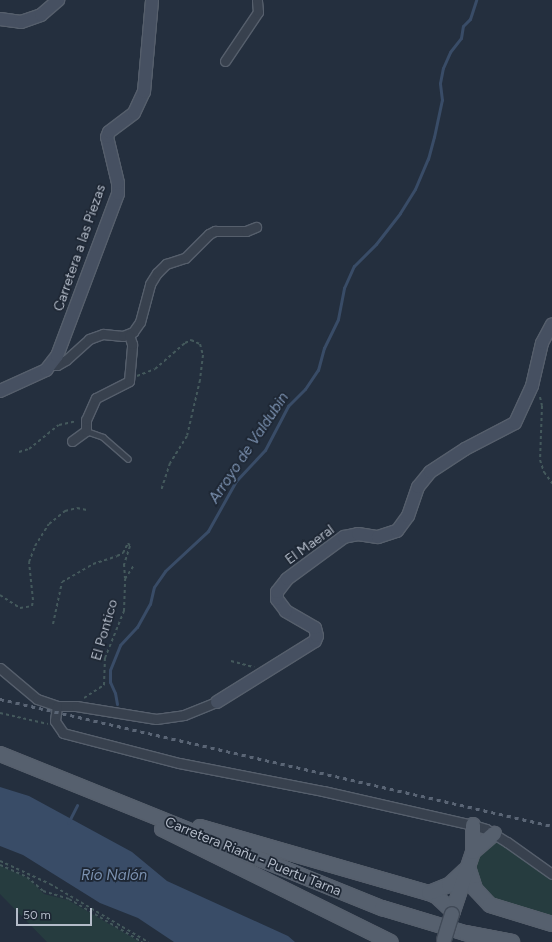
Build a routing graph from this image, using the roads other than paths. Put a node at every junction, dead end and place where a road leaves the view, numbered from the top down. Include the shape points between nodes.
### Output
1 (58, 0) edge
2 (152, 0) edge
3 (257, 0) edge
4 (0, 19) edge
5 (225, 61) dead end
6 (256, 227) dead end
7 (552, 324) edge
8 (129, 335) junction
9 (52, 365) junction
10 (0, 391) edge
11 (86, 431) junction
12 (72, 441) dead end
13 (128, 459) dead end
14 (0, 668) edge
15 (217, 702) joint
16 (57, 706) junction
17 (0, 754) edge
18 (121, 803) junction
19 (155, 817) junction
20 (472, 826) junction
21 (494, 834) junction
22 (473, 852) junction
23 (468, 867) junction
24 (552, 874) edge
25 (429, 893) junction
26 (490, 905) junction
27 (454, 910) junction
28 (552, 924) edge
29 (444, 941) edge
30 (391, 942) edge
31 (512, 942) edge

1 - 4 street via 41,15 21,22
2 - 9 street, Carretera a las Piezas via 144,92 134,113 109,132 107,137 118,183 118,194
3 - 5 street via 258,12 238,38
6 - 8 street via 246,231 215,231 208,234 185,258 161,268 150,284 140,322
7 - 15 street, El Maeral via 542,343 532,386 515,423 465,449 430,472 418,487 403,525 397,531 378,537 358,534 344,537 280,585 277,592 280,606 310,624 317,631 317,636 310,645
8 - 9 street via 103,334 89,338 66,360
8 - 11 street via 132,344 131,374 124,386 109,390 96,398 86,420
9 - 10 street
11 - 12 street
11 - 13 lane via 104,436
14 - 16 street via 37,699
15 - 16 street via 184,715 156,719
16 - 20 street via 57,727 63,733 179,763 322,791
17 - 18 main road, Carretera Riañu - Puertu Tarna
18 - 19 main road, Carretera Riañu - Puertu Tarna
18 - 30 main road via 162,829
19 - 25 main road via 284,849
19 - 31 main road, Carretera Riañu - Puertu Tarna via 382,908 465,933
20 - 21 street
20 - 22 main road
21 - 22 main road
21 - 24 street
22 - 23 main road
23 - 25 main road via 449,885
23 - 26 main road via 474,889
23 - 27 main road
25 - 27 main road
26 - 27 main road via 469,900
26 - 28 main road
27 - 29 main road, bridge

